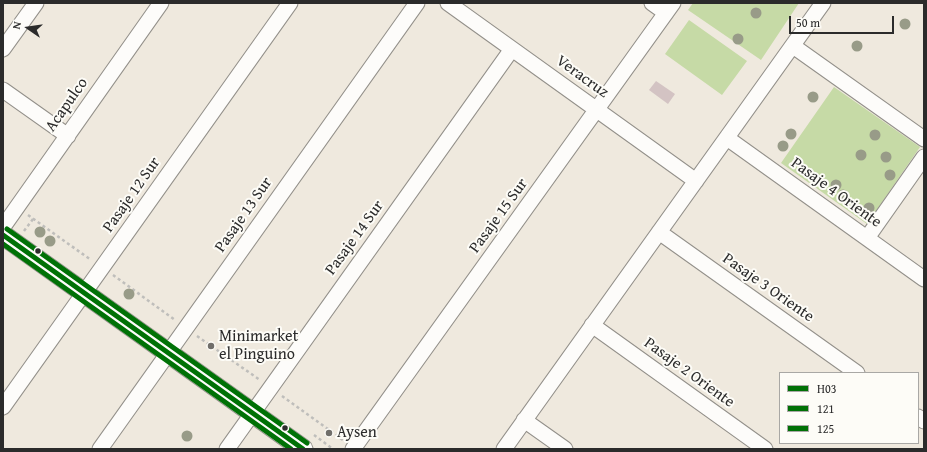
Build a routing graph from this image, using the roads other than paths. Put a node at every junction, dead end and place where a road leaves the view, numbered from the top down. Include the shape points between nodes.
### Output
1 (36, 3) edge
2 (161, 3) edge
3 (290, 3) edge
4 (417, 3) edge
5 (448, 3) edge
6 (652, 3) edge
7 (823, 3) edge
8 (670, 8) edge
9 (793, 46) junction
10 (3, 49) edge
11 (512, 49) junction
12 (3, 90) edge
13 (597, 110) junction
14 (68, 136) junction
15 (727, 138) junction
16 (924, 139) edge
17 (924, 157) edge
18 (696, 181) junction
19 (3, 227) edge
20 (659, 232) junction
21 (3, 235) edge
22 (867, 238) junction
23 (924, 279) edge
24 (84, 293) junction
25 (592, 326) junction
26 (168, 353) junction
27 (856, 372) edge
28 (3, 407) edge
29 (253, 413) junction
30 (524, 420) junction
31 (100, 449) edge
32 (227, 449) edge
33 (303, 449) edge
34 (353, 449) edge
35 (504, 449) edge
36 (565, 449) edge
37 (765, 449) edge

1 - 10 street
2 - 14 street, Acapulco
3 - 24 street, Pasaje 12 Sur
4 - 26 street, Pasaje 13 Sur
5 - 11 street, Veracruz
6 - 8 street
7 - 9 street
8 - 13 street, Pasaje 15 Sur
9 - 15 street
9 - 16 street
11 - 13 street, Veracruz
11 - 29 street, Pasaje 14 Sur
12 - 14 street
13 - 18 street, Veracruz
13 - 34 street, Pasaje 15 Sur
14 - 19 street, Acapulco
15 - 18 street
15 - 22 street, Pasaje 4 Oriente
17 - 22 street
18 - 20 street
20 - 25 street
20 - 27 street, Pasaje 3 Oriente
21 - 24 main road
22 - 23 street, Pasaje 4 Oriente
24 - 26 main road
24 - 28 street, Pasaje 12 Sur
25 - 30 street
25 - 37 street, Pasaje 2 Oriente
26 - 29 main road
26 - 31 street, Pasaje 13 Sur
29 - 32 street, Pasaje 14 Sur
29 - 33 main road
30 - 35 street
30 - 36 street

